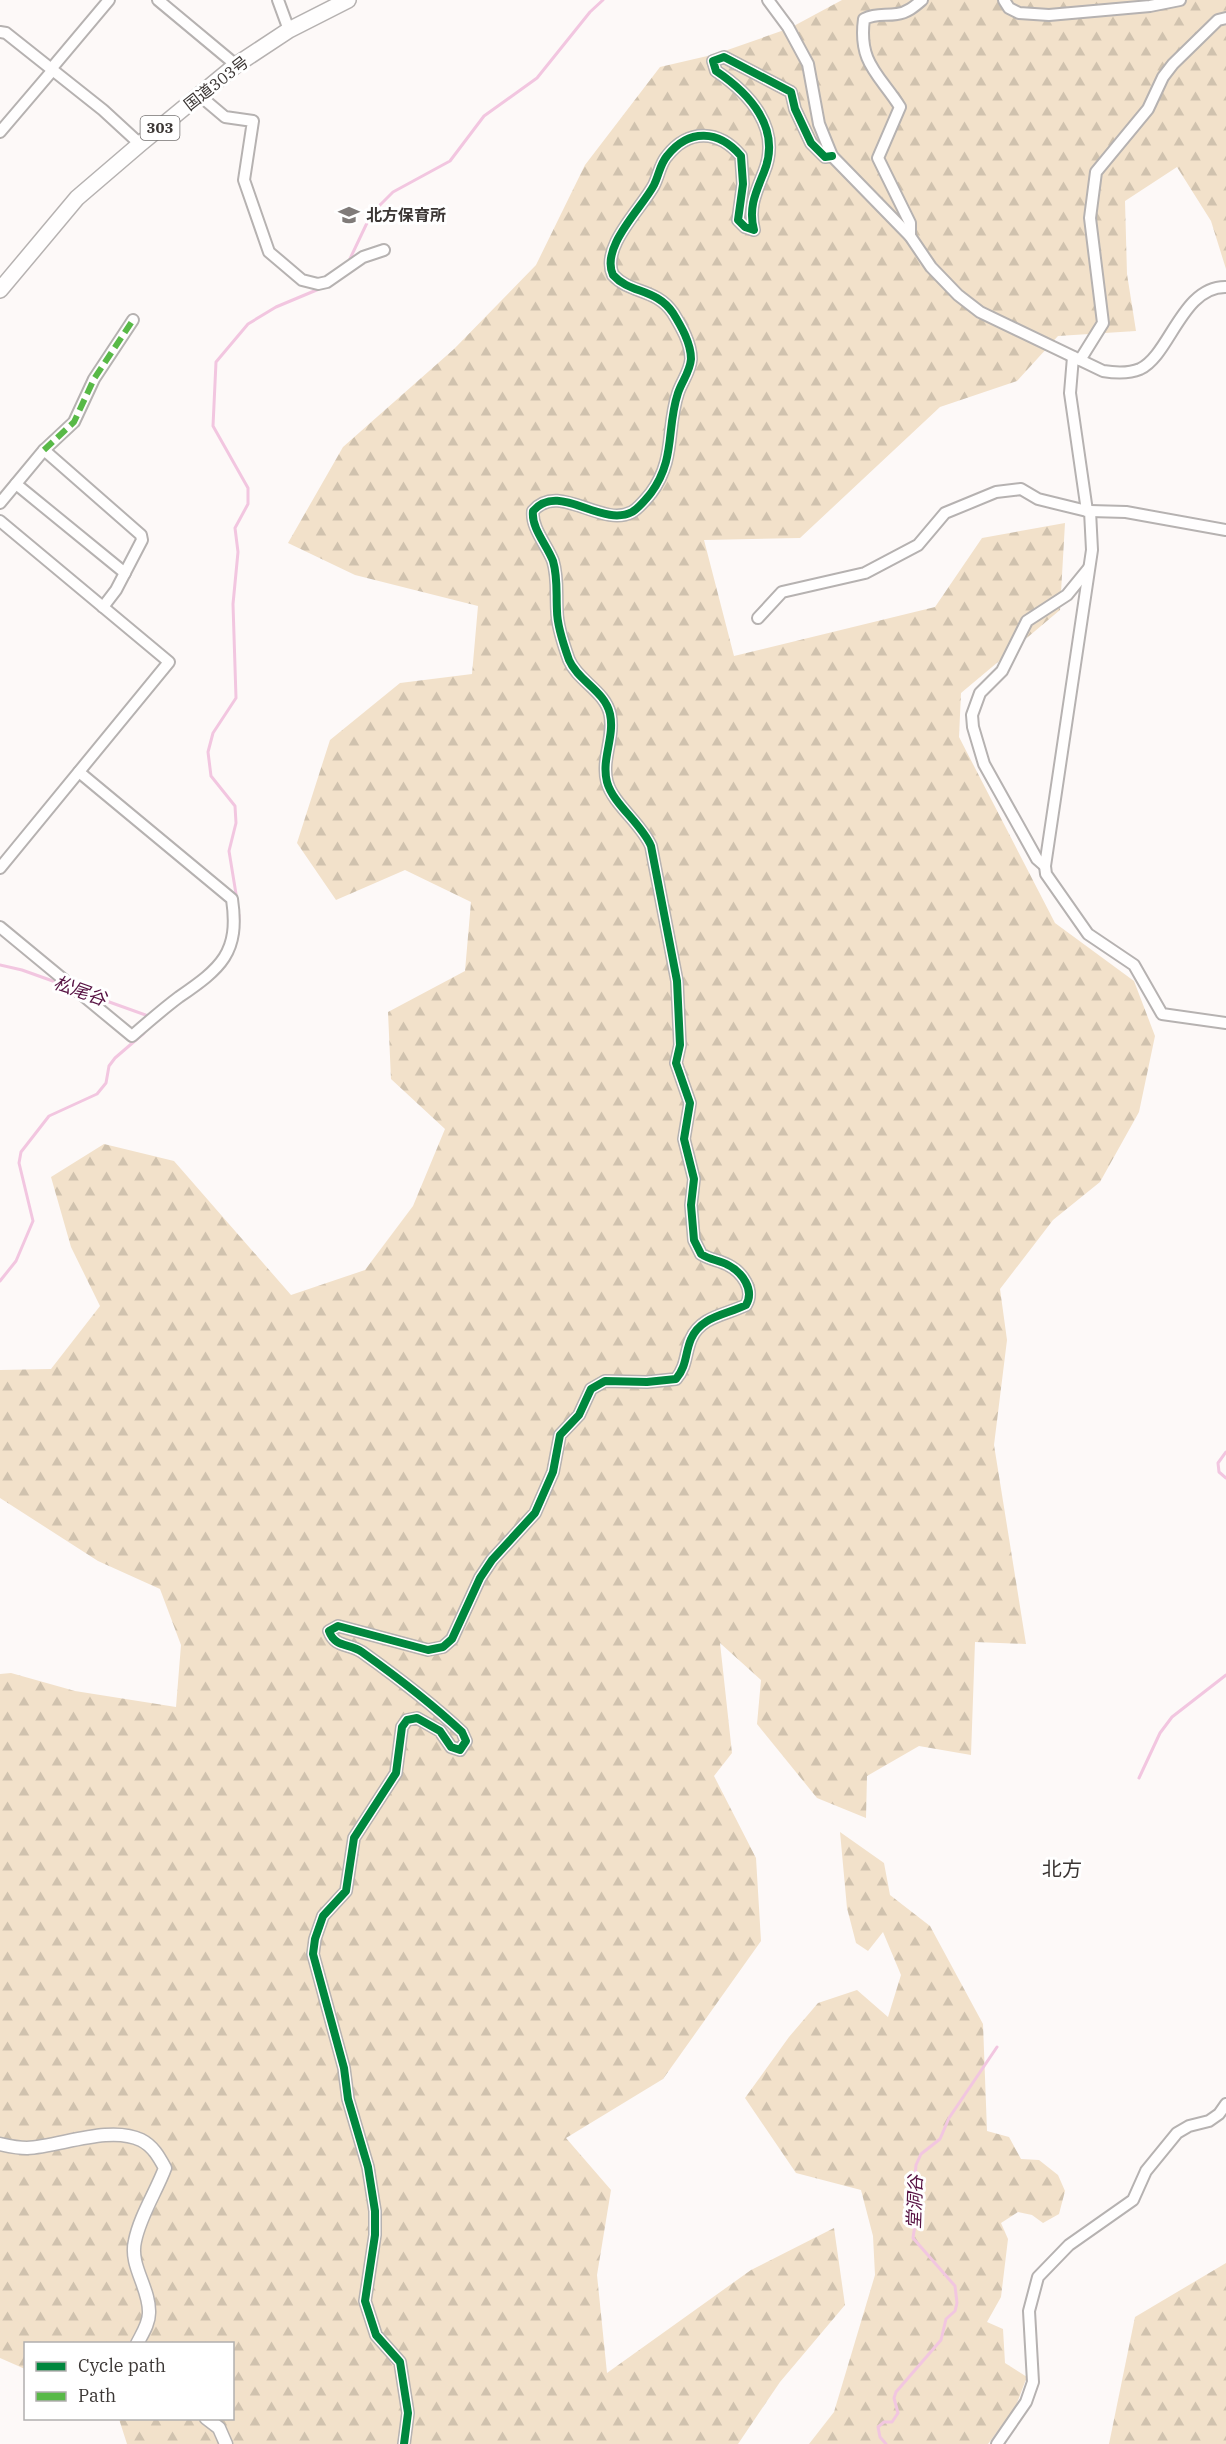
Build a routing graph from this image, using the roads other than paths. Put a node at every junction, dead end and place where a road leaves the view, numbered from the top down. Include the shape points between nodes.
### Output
1 (109, 0) edge
2 (158, 0) edge
3 (278, 0) edge
4 (348, 0) edge
5 (768, 0) edge
6 (922, 0) edge
7 (1004, 0) edge
8 (1180, 0) edge
9 (1226, 18) edge
10 (289, 30) junction
11 (0, 32) edge
12 (236, 65) junction
13 (51, 70) junction
14 (200, 95) junction
15 (0, 132) edge
16 (140, 144) junction
17 (832, 156) junction
18 (910, 236) junction
19 (384, 250) dead end
20 (1226, 287) edge
21 (0, 290) edge
22 (133, 320) dead end
23 (1076, 358) junction
24 (44, 450) junction
25 (16, 484) junction
26 (0, 503) edge
27 (1089, 511) junction
28 (0, 521) edge
29 (1226, 530) edge
30 (1089, 567) junction
31 (125, 573) junction
32 (103, 607) junction
33 (758, 618) dead end
34 (79, 772) junction
35 (1045, 867) junction
36 (0, 868) edge
37 (0, 927) edge
38 (1226, 1023) edge
39 (1226, 2104) edge
40 (0, 2144) edge
41 (138, 2342) edge
42 (209, 2420) edge
43 (226, 2444) edge
44 (404, 2444) edge
45 (997, 2444) edge

1 - 13 street
2 - 12 street
3 - 10 street
4 - 10 highway, 国道303号 / 303
5 - 17 street via 808,64 819,124
6 - 18 street via 897,14 876,14 864,19 862,39 878,80 900,107 878,158 910,223
7 - 8 street via 1009,8 1028,15 1150,6
9 - 23 street via 1218,20 1173,64 1163,76 1149,109 1096,172 1090,218 1103,323
10 - 12 highway, 国道303号 / 303
11 - 13 street
12 - 14 highway, 国道303号 / 303
13 - 15 street
13 - 16 street
14 - 16 highway, 国道303号 / 303
14 - 19 street via 225,117 253,121 244,180 263,242 302,280 310,284 327,282 363,257
16 - 21 highway, 国道303号 / 303 via 77,198
17 - 18 street
17 - 44 street via 825,157 811,143 791,92 784,86 724,57 713,61 716,71 739,86 765,123 768,160 750,213 754,230 738,220 743,184 741,156 723,140 698,134 680,142 666,156 653,186 626,224 611,256 613,275 623,285 658,297 674,315 689,346 689,370 677,394 663,476 631,512 615,516 572,503 548,502 532,511 555,570 557,613 570,661 606,703 610,714 607,783 651,846 678,981 680,1045 676,1063 690,1103 684,1139 694,1179 694,1240 701,1254 734,1269 750,1293 746,1305 705,1321 697,1329 685,1366 676,1379 605,1381 591,1389 579,1415 560,1436 553,1472 535,1513 492,1560 460,1626 443,1647 428,1650 338,1626 329,1631 332,1640 357,1648 411,1688 462,1732 466,1741 460,1750 451,1747 440,1731 417,1718 407,1720 402,1727 396,1773 354,1838 346,1891 323,1916 315,1939 318,1975 371,2185 375,2235 367,2274 366,2312 376,2335 400,2362 408,2413
18 - 23 street via 937,273 980,312
20 - 23 street via 1208,291 1192,303 1141,369 1118,374
22 - 24 street via 94,379 74,422
23 - 27 street via 1070,393
24 - 25 street
24 - 31 street via 141,535
25 - 26 street
25 - 31 street
27 - 29 street via 1126,512
27 - 30 street
27 - 33 street via 1038,500 1020,489 996,492 945,513 924,541 857,577 782,592
28 - 32 street
30 - 35 street
30 - 35 street via 1067,595 1027,621 1002,671 980,693 972,715 984,764
31 - 32 street
32 - 34 street via 169,662
34 - 36 street
34 - 37 street via 232,898 234,937 225,959 208,978 132,1036
35 - 38 street via 1088,934 1134,965 1162,1014
39 - 45 street via 1209,2121 1177,2133 1146,2171 1133,2200 1069,2245 1038,2277 1029,2312 1033,2382 1026,2402
40 - 41 main road via 25,2148 91,2136 125,2136 141,2140 155,2151 165,2168 134,2242 134,2260 146,2289 149,2312
42 - 43 main road via 219,2428

